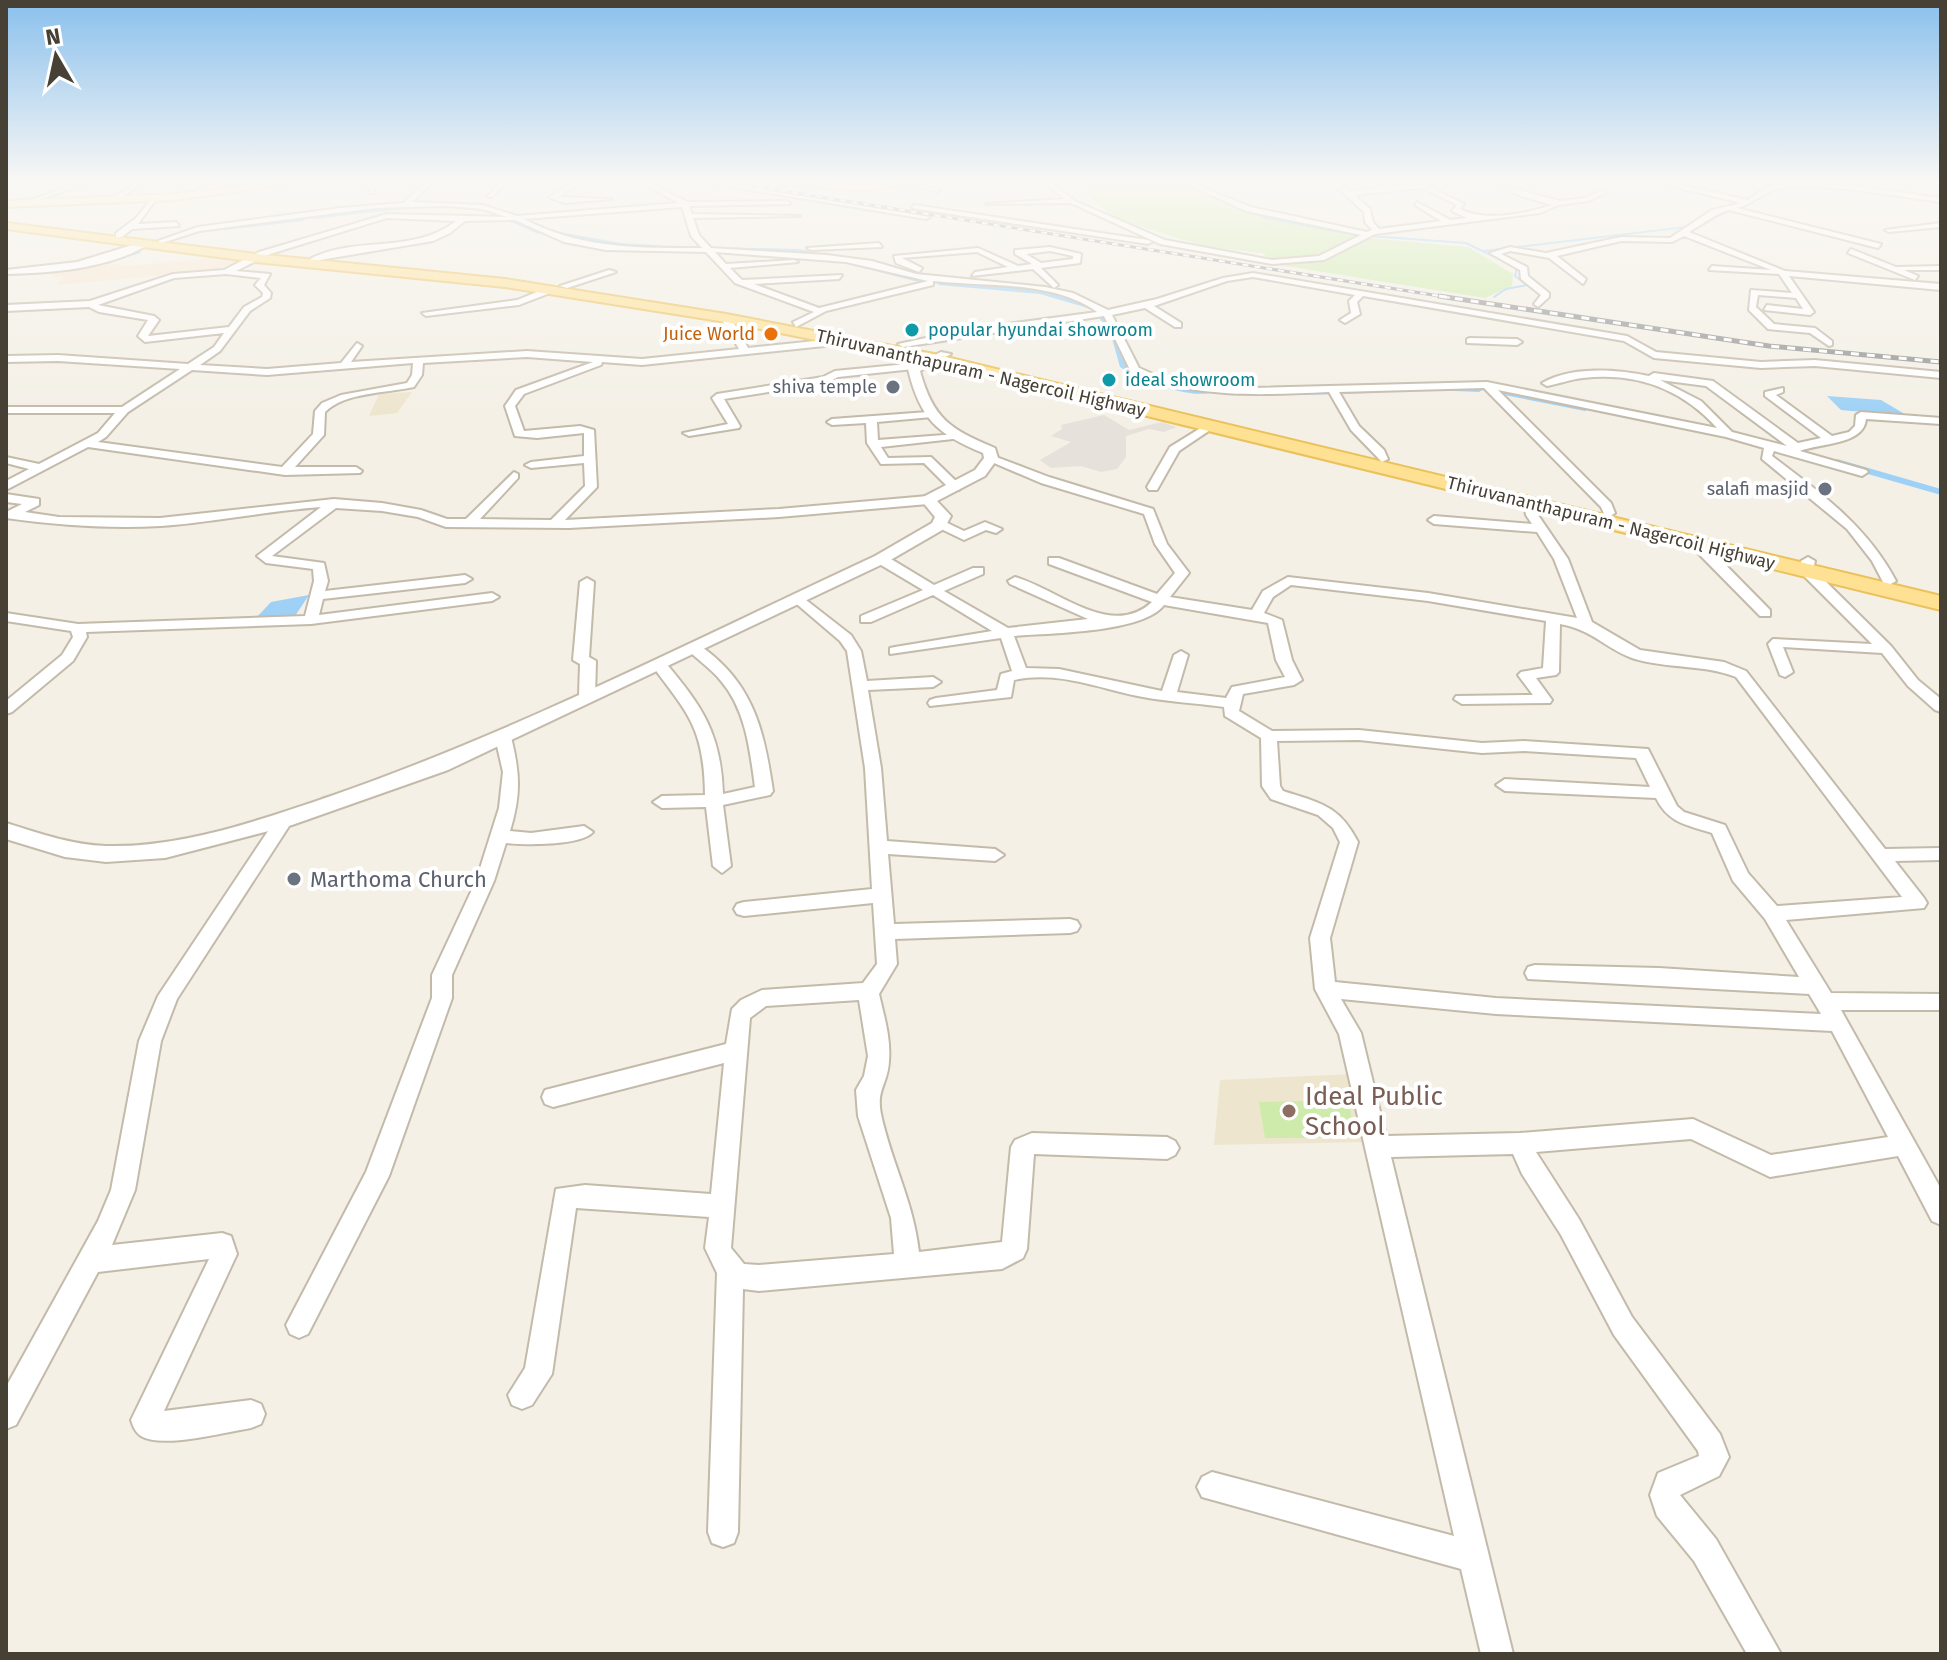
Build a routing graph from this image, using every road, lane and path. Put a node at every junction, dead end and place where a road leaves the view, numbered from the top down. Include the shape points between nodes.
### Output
1 (99, 260) edge
2 (250, 260) edge
3 (310, 260) edge
4 (326, 260) edge
5 (719, 260) edge
6 (821, 260) edge
7 (838, 260) edge
8 (899, 260) edge
9 (1000, 260) edge
10 (1031, 260) edge
11 (1077, 260) edge
12 (1272, 260) edge
13 (1297, 260) edge
14 (1508, 260) edge
15 (1560, 260) edge
16 (1752, 260) edge
17 (1874, 260) edge
18 (725, 266) junction
19 (1034, 266) junction
20 (1016, 268) junction
21 (1893, 268) junction
22 (1941, 268) edge
23 (1004, 270) junction
24 (6, 272) edge
25 (226, 272) junction
26 (612, 272) dead end
27 (1783, 273) junction
28 (839, 277) dead end
29 (938, 280) junction
30 (1583, 281) dead end
31 (1708, 281) dead end
32 (740, 283) junction
33 (1019, 283) dead end
34 (1054, 285) dead end
35 (1937, 286) edge
36 (556, 288) junction
37 (1156, 288) dead end
38 (1363, 292) junction
39 (1177, 295) junction
40 (1800, 296) junction
41 (91, 304) junction
42 (1538, 304) dead end
43 (1147, 305) junction
44 (6, 308) edge
45 (1767, 308) dead end
46 (820, 310) junction
47 (1105, 312) junction
48 (426, 313) dead end
49 (726, 318) junction
50 (1345, 320) dead end
51 (1506, 320) junction
52 (796, 324) junction
53 (236, 325) junction
54 (1178, 325) dead end
55 (177, 327) dead end
56 (1477, 328) dead end
57 (1508, 332) junction
58 (844, 341) junction
59 (1470, 341) dead end
60 (1517, 342) junction
61 (1829, 343) dead end
62 (357, 346) dead end
63 (903, 348) junction
64 (744, 350) junction
65 (1527, 350) dead end
66 (942, 358) junction
67 (6, 359) edge
68 (418, 360) junction
69 (601, 362) junction
70 (190, 366) junction
71 (344, 366) junction
72 (914, 369) junction
73 (1644, 375) junction
74 (1941, 375) edge
75 (1547, 383) dead end
76 (1487, 385) junction
77 (1779, 390) dead end
78 (1335, 393) junction
79 (1308, 401) dead end
80 (6, 410) edge
81 (124, 410) junction
82 (928, 415) junction
83 (1908, 418) junction
84 (871, 419) junction
85 (1941, 421) edge
86 (832, 422) dead end
87 (1211, 426) junction
88 (689, 433) dead end
89 (1731, 435) junction
90 (953, 436) junction
91 (1941, 437) edge
92 (1832, 441) junction
93 (89, 444) junction
94 (874, 444) junction
95 (1797, 448) junction
96 (1774, 449) junction
97 (991, 458) junction
98 (590, 459) junction
99 (1382, 459) junction
100 (6, 460) edge
101 (531, 465) dead end
102 (41, 468) junction
103 (285, 471) junction
104 (356, 471) dead end
105 (1862, 472) dead end
106 (514, 476) dead end
107 (6, 486) edge
108 (955, 487) junction
109 (1153, 487) dead end
110 (6, 498) edge
111 (928, 500) junction
112 (334, 503) junction
113 (1530, 503) junction
114 (1609, 513) junction
115 (1434, 520) dead end
116 (469, 524) junction
117 (554, 524) junction
118 (941, 524) junction
119 (996, 529) dead end
120 (1541, 529) junction
121 (1698, 545) junction
122 (881, 559) junction
123 (1054, 561) dead end
124 (1807, 566) junction
125 (978, 571) dead end
126 (465, 579) dead end
127 (1015, 581) dead end
128 (1889, 581) junction
129 (587, 582) dead end
130 (934, 590) junction
131 (1941, 593) edge
132 (316, 596) junction
133 (492, 597) dead end
134 (797, 597) junction
135 (1160, 600) junction
136 (1941, 603) edge
137 (1765, 613) dead end
138 (1256, 615) junction
139 (6, 617) edge
140 (866, 619) dead end
141 (1553, 619) junction
142 (311, 620) junction
143 (1101, 620) junction
144 (1586, 624) junction
145 (78, 628) junction
146 (1006, 633) junction
147 (692, 647) junction
148 (1886, 649) junction
149 (895, 651) dead end
150 (1181, 655) dead end
151 (659, 664) junction
152 (1785, 672) dead end
153 (1020, 673) junction
154 (933, 682) dead end
155 (860, 686) junction
156 (1168, 695) junction
157 (587, 696) junction
158 (1462, 699) dead end
159 (936, 703) dead end
160 (1232, 703) junction
161 (1941, 707) edge
162 (6, 709) edge
163 (1269, 736) junction
164 (503, 737) junction
165 (1505, 785) dead end
166 (1662, 793) junction
167 (714, 801) junction
168 (662, 802) dead end
169 (284, 820) junction
170 (6, 831) edge
171 (584, 832) dead end
172 (499, 836) junction
173 (879, 847) junction
174 (1941, 854) edge
175 (995, 855) dead end
176 (1882, 855) junction
177 (722, 866) dead end
178 (882, 895) junction
179 (744, 909) dead end
180 (1772, 914) junction
181 (1070, 926) dead end
182 (885, 932) junction
183 (1535, 973) dead end
184 (1325, 989) junction
185 (868, 991) junction
186 (1820, 993) junction
187 (1941, 1002) edge
188 (1838, 1023) junction
189 (736, 1051) junction
190 (553, 1097) dead end
191 (1520, 1143) junction
192 (1903, 1145) junction
193 (1377, 1147) junction
194 (1167, 1148) dead end
195 (722, 1205) junction
196 (1941, 1213) edge
197 (91, 1260) junction
198 (908, 1265) junction
199 (730, 1270) junction
200 (299, 1325) dead end
201 (522, 1395) dead end
202 (251, 1414) dead end
203 (6, 1415) edge
204 (1212, 1487) dead end
205 (723, 1532) dead end
206 (1474, 1557) junction
207 (1497, 1654) edge
208 (1765, 1654) edge

1 - 24 street
2 - 25 street
3 - 36 main road, Thiruvananthapuram - Nagercoil Highway
4 - 36 main road, Thiruvananthapuram - Nagercoil Highway
5 - 18 street
6 - 18 street
7 - 29 street via 867,262
8 - 29 street
9 - 20 street
10 - 19 street
11 - 19 street
12 - 13 street
14 - 42 street via 1543,290 1546,295
15 - 30 street
16 - 27 street
17 - 21 street
18 - 32 street
19 - 20 street
19 - 34 street
20 - 23 street
21 - 22 street
21 - 35 street
23 - 29 street
23 - 33 street
25 - 41 street via 173,276
25 - 53 street via 267,276 259,285 266,298 247,309
26 - 36 street
27 - 31 street via 1712,265
27 - 35 street
27 - 40 street
28 - 32 street
29 - 46 street
29 - 47 street via 1003,284 1075,297
32 - 46 street
36 - 48 street via 519,302
36 - 49 main road, Thiruvananthapuram - Nagercoil Highway
36 - 52 main road, Thiruvananthapuram - Nagercoil Highway
37 - 39 street
38 - 39 street via 1253,275
38 - 50 street via 1353,301 1356,314
38 - 51 street
39 - 43 street
40 - 45 street via 1809,313
40 - 61 street via 1754,292 1752,308 1771,327 1812,330
41 - 44 street
41 - 53 street via 151,318 145,339
43 - 47 street
43 - 54 street
46 - 52 street
47 - 63 street via 969,330
47 - 78 street via 1131,365 1159,382
49 - 58 main road, Thiruvananthapuram - Nagercoil Highway
49 - 64 street
51 - 57 street
51 - 74 street via 1627,339 1654,355
52 - 63 main road, Thiruvananthapuram - Nagercoil Highway
53 - 55 street
53 - 70 street via 217,349
56 - 57 street
57 - 60 street
58 - 63 main road, Thiruvananthapuram - Nagercoil Highway
58 - 64 street
59 - 60 street
60 - 65 street
62 - 71 street
63 - 66 main road, Thiruvananthapuram - Nagercoil Highway
63 - 72 street
64 - 69 street
66 - 72 street
66 - 87 main road, Thiruvananthapuram - Nagercoil Highway
66 - 99 main road, Thiruvananthapuram - Nagercoil Highway
67 - 70 street
68 - 69 street via 527,354
68 - 71 street
68 - 103 street via 410,385 326,405 320,411 318,435
69 - 98 street via 520,392 510,406 519,434 589,430
70 - 71 street via 282,372
70 - 81 street
72 - 82 street
72 - 88 street via 835,374 826,380 802,379 721,396 717,398 735,426
73 - 75 street via 1581,376
73 - 89 street via 1697,404
73 - 95 street via 1709,383
76 - 78 street via 1446,383
76 - 89 street
76 - 114 street
77 - 92 street via 1769,394
78 - 79 street
78 - 99 street via 1355,428
80 - 81 street
81 - 93 street
82 - 84 street
82 - 90 street
83 - 85 street
83 - 91 street
83 - 92 street via 1861,415 1853,434
84 - 86 street
84 - 94 street
87 - 109 street via 1174,449
87 - 113 main road, Thiruvananthapuram - Nagercoil Highway
89 - 96 street
90 - 94 street
90 - 97 street via 990,451
92 - 95 street
93 - 102 street
93 - 103 street
94 - 108 street via 885,462 929,460
95 - 96 street
96 - 105 street
96 - 128 street via 1766,457 1855,529 1878,556
97 - 108 street via 980,473
97 - 135 street via 1152,514 1161,544 1182,573
98 - 101 street
98 - 117 street via 591,487
99 - 114 main road, Thiruvananthapuram - Nagercoil Highway
100 - 102 street
102 - 107 street
103 - 104 street
106 - 116 street
108 - 111 street
110 - 112 street via 35,502 9,515 134,523
111 - 117 street
111 - 118 street via 943,516
112 - 116 street
112 - 132 street via 264,556 319,566
113 - 120 street
113 - 121 main road, Thiruvananthapuram - Nagercoil Highway
114 - 124 main road, Thiruvananthapuram - Nagercoil Highway
115 - 120 street
116 - 117 street
118 - 119 street via 964,536 985,526
118 - 122 street
120 - 144 street via 1561,559
121 - 124 main road, Thiruvananthapuram - Nagercoil Highway
121 - 137 street
122 - 130 street
122 - 134 street
123 - 135 street
124 - 128 main road, Thiruvananthapuram - Nagercoil Highway
124 - 136 main road, Thiruvananthapuram - Nagercoil Highway
124 - 148 street
125 - 130 street
126 - 132 street
127 - 143 street
128 - 131 main road, Thiruvananthapuram - Nagercoil Highway
129 - 157 street via 581,660 588,661
130 - 140 street
130 - 146 street
132 - 142 street
133 - 142 street
134 - 147 street
134 - 155 street via 846,638 854,651
135 - 138 street
135 - 143 street via 1131,619
138 - 141 street via 1268,594 1288,581 1428,597
138 - 160 street via 1275,620 1294,680 1237,690
139 - 145 street
141 - 144 street
141 - 158 street via 1551,672 1526,675 1544,700
142 - 145 street
143 - 146 street
144 - 176 street via 1636,654 1741,674
145 - 162 street via 80,637 68,658
146 - 149 street
146 - 153 street
147 - 151 street
147 - 167 street via 718,664 741,692 763,786 760,793
148 - 152 street via 1778,642
148 - 161 street
150 - 156 street
151 - 157 street
151 - 167 street via 700,713 714,755
153 - 156 street via 1087,676
153 - 159 street via 1006,677 1005,694
154 - 155 street
155 - 173 street
156 - 160 street
157 - 164 street
160 - 163 street via 1231,713
163 - 166 street via 1359,735 1482,748 1642,753
163 - 184 street via 1271,786 1277,795 1324,811 1340,824 1349,842 1320,938
164 - 169 street via 384,788
164 - 172 street via 511,772
165 - 166 street
166 - 180 street via 1678,816 1719,829 1740,876
167 - 168 street
167 - 177 street
169 - 170 street via 165,850 106,854 65,849
169 - 197 street via 168,996 150,1041 123,1190
171 - 172 street via 531,839
172 - 200 street via 485,881 442,975 442,998 377,1176
173 - 175 street
173 - 178 street
174 - 176 street
176 - 180 street via 1917,903
178 - 179 street
178 - 182 street
180 - 186 street
181 - 182 street
182 - 185 street via 887,964
183 - 186 street via 1659,976
184 - 188 street via 1496,1006
184 - 193 street via 1350,1033
185 - 189 street via 762,998 740,1015
185 - 198 street via 879,1055 874,1084 867,1090 870,1116 903,1218
186 - 187 street
186 - 188 street
188 - 192 street
189 - 190 street
189 - 195 street
191 - 192 street via 1693,1129 1770,1166
191 - 193 street
191 - 208 street via 1623,1326 1710,1444 1714,1457 1709,1466 1668,1483 1665,1495 1705,1550
192 - 196 street
193 - 206 street
194 - 198 street via 1032,1143 1023,1147 1014,1249 1002,1257
195 - 199 street via 718,1248
195 - 201 street via 658,1204 598,1194 565,1197 538,1374
197 - 202 street via 222,1245 224,1254 145,1420 149,1425 173,1426
197 - 203 street
198 - 199 street via 759,1278 741,1278
199 - 205 street
204 - 206 street
206 - 207 street

